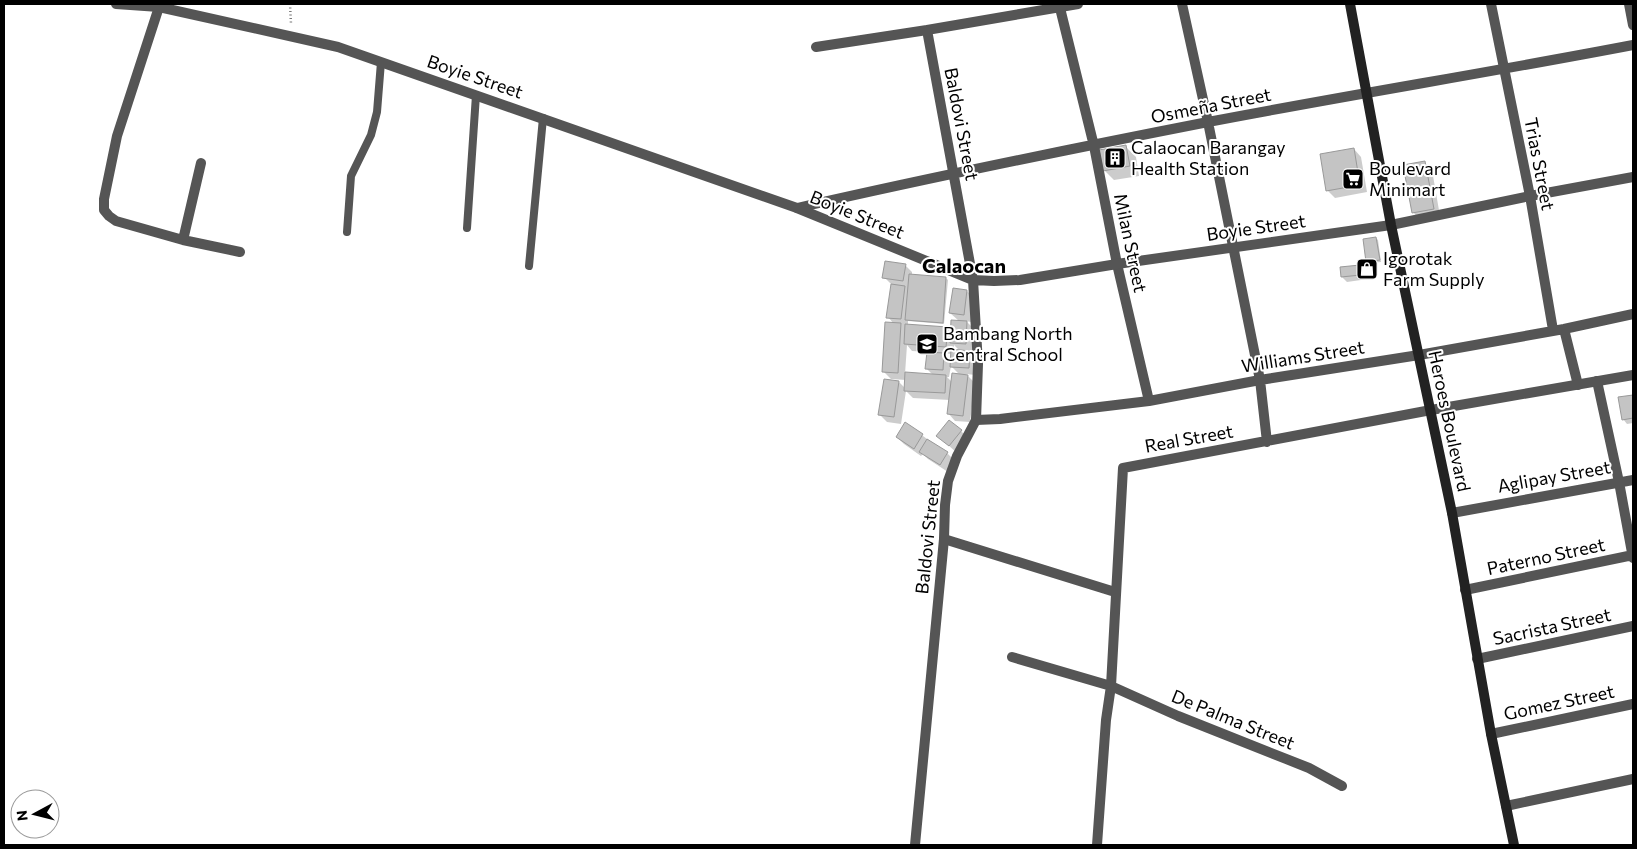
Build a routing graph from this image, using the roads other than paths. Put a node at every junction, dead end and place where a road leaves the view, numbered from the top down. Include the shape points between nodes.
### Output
1 (116, 4) edge
2 (1078, 4) edge
3 (1182, 4) edge
4 (1350, 4) edge
5 (1491, 4) edge
6 (1629, 4) edge
7 (1059, 5) edge
8 (159, 7) junction
9 (1633, 26) edge
10 (927, 30) junction
11 (1633, 45) edge
12 (816, 47) dead end
13 (381, 62) junction
14 (1504, 70) junction
15 (1367, 93) junction
16 (476, 95) junction
17 (543, 118) junction
18 (1208, 122) junction
19 (1094, 146) junction
20 (201, 163) dead end
21 (953, 173) junction
22 (1633, 177) edge
23 (1530, 196) junction
24 (797, 208) junction
25 (1391, 225) junction
26 (466, 228) dead end
27 (347, 232) dead end
28 (183, 240) junction
29 (1232, 248) junction
30 (240, 252) dead end
31 (1117, 264) junction
32 (529, 266) dead end
33 (972, 280) junction
34 (1633, 314) edge
35 (1559, 329) junction
36 (1419, 355) junction
37 (1633, 375) edge
38 (1260, 380) junction
39 (1598, 381) junction
40 (1578, 385) junction
41 (1149, 402) junction
42 (1431, 410) junction
43 (976, 420) junction
44 (1267, 442) junction
45 (1633, 480) edge
46 (1619, 482) junction
47 (1452, 513) junction
48 (944, 539) junction
49 (1633, 556) edge
50 (1465, 590) junction
51 (1115, 592) junction
52 (1633, 626) edge
53 (1012, 657) dead end
54 (1477, 658) junction
55 (1111, 686) junction
56 (1633, 704) edge
57 (1491, 734) junction
58 (1633, 779) edge
59 (1342, 786) dead end
60 (1506, 806) junction
61 (915, 845) edge
62 (1097, 845) edge
63 (1514, 845) edge

1 - 8 street, Boyie Street
2 - 7 street
3 - 18 street
4 - 15 main road, Heroes Boulevard
5 - 14 street, Trias Street
6 - 9 street
7 - 10 street
7 - 19 street, Milan Street
8 - 13 street, Boyie Street via 338,47
8 - 28 street via 117,136 104,210 116,221
10 - 12 street
10 - 21 street, Baldovi Street
11 - 14 street, Osmeña Street
13 - 16 street, Boyie Street
13 - 27 lane via 378,112 351,176
14 - 15 street, Osmeña Street
14 - 23 street, Trias Street
15 - 18 street, Osmeña Street
15 - 25 main road, Heroes Boulevard
16 - 17 street, Boyie Street
16 - 26 lane
17 - 24 street, Boyie Street
17 - 32 lane
18 - 19 street, Osmeña Street
18 - 29 street
19 - 21 street, Osmeña Street
19 - 31 street, Milan Street
20 - 28 street
21 - 24 street, Osmeña Street
21 - 33 street, Baldovi Street
22 - 23 street, Boyie Street
23 - 25 street, Boyie Street
23 - 35 street, Trias Street
24 - 33 street, Boyie Street
25 - 29 street, Boyie Street
25 - 36 main road, Heroes Boulevard
28 - 30 street
29 - 31 street, Boyie Street
29 - 38 street
31 - 33 street, Boyie Street via 1020,280
31 - 41 street, Milan Street
33 - 43 street, Baldovi Street via 978,364
34 - 35 street, Williams Street
35 - 36 street, Williams Street
35 - 40 street, Trias Street
36 - 38 street, Williams Street
36 - 42 main road, Heroes Boulevard
37 - 39 street, Real Street
38 - 41 street, Williams Street
38 - 44 street
39 - 40 street, Real Street
39 - 46 street
40 - 42 street, Real Street
41 - 43 street, Williams Street
42 - 44 street, Real Street
42 - 47 main road, Heroes Boulevard
43 - 48 street, Baldovi Street via 948,480
44 - 51 street, Real Street via 1123,468
45 - 46 street, Aglipay Street
46 - 47 street, Aglipay Street
46 - 49 street
47 - 50 main road, Heroes Boulevard
48 - 51 street
48 - 61 street, Baldovi Street
49 - 50 street, Paterno Street
50 - 54 main road, Heroes Boulevard
51 - 55 street, Real Street
52 - 54 street, Sacrista Street
53 - 55 street, De Palma Street
54 - 57 main road, Heroes Boulevard
55 - 59 street, De Palma Street via 1309,768
55 - 62 street, Real Street
56 - 57 street, Gomez Street
57 - 60 main road, Heroes Boulevard
58 - 60 street
60 - 63 main road, Heroes Boulevard

